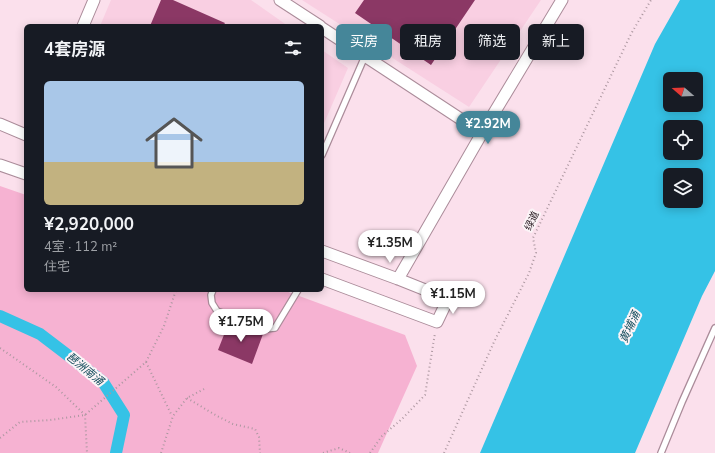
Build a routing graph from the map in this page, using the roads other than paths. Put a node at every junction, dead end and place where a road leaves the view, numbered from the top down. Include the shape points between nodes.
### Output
1 (94, 0) edge
2 (280, 0) edge
3 (562, 0) edge
4 (84, 24) edge
5 (316, 24) edge
6 (324, 29) edge
7 (336, 37) edge
8 (363, 60) edge
9 (371, 60) edge
10 (0, 124) edge
11 (482, 133) junction
12 (24, 134) edge
13 (324, 150) edge
14 (0, 165) edge
15 (24, 173) edge
16 (324, 252) edge
17 (398, 279) junction
18 (324, 280) edge
19 (212, 292) edge
20 (297, 292) edge
21 (715, 328) edge
22 (661, 453) edge

1 - 4 street
2 - 5 street
3 - 11 street
6 - 7 street
8 - 13 lane
9 - 11 street
10 - 12 street
11 - 17 street
14 - 15 street
16 - 17 street
17 - 18 street via 448,299 437,322
19 - 20 lane via 212,304 217,311 266,329 275,328
21 - 22 lane

